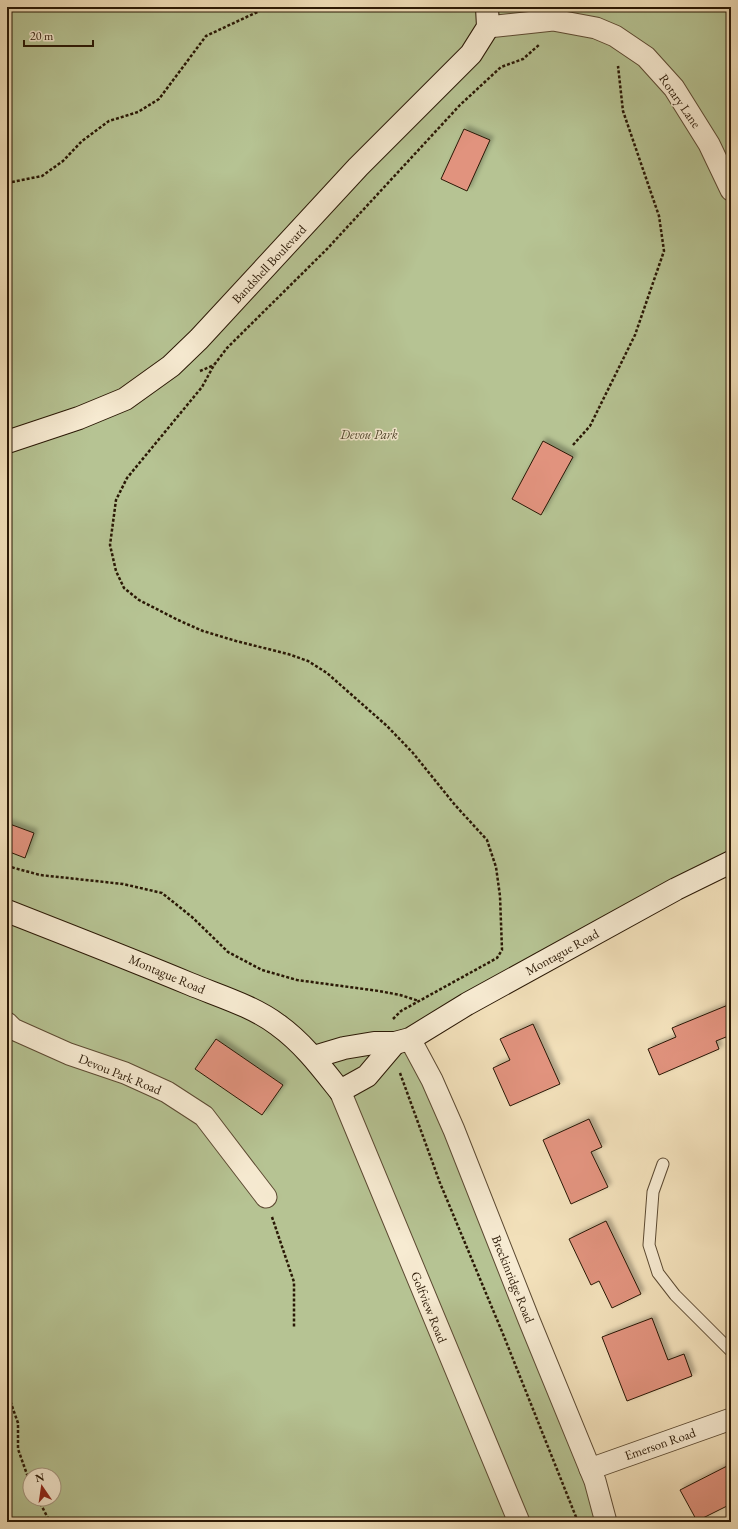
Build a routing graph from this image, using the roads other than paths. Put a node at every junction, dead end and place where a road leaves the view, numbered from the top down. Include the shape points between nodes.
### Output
1 (488, 17) edge
2 (731, 190) edge
3 (7, 442) edge
4 (731, 862) edge
5 (7, 911) edge
6 (7, 1023) edge
7 (403, 1041) junction
8 (314, 1057) junction
9 (340, 1091) junction
10 (663, 1164) dead end
11 (266, 1197) road end
12 (731, 1351) edge
13 (731, 1419) edge
14 (590, 1469) junction
15 (520, 1522) edge
16 (606, 1522) edge

1 - 2 street, Rotary Lane via 553,20 596,28 615,36 646,57 674,88 709,144
1 - 3 street, Bandshell Boulevard via 471,54 358,167 171,366 125,399 79,418
4 - 7 street, Montague Road via 676,889
5 - 8 street, Montague Road via 252,1010 278,1024
6 - 11 street, Devou Park Road via 13,1030 167,1092 204,1116
7 - 8 street via 344,1048
7 - 9 street, Montague Road via 367,1076
7 - 14 street, Breckinridge Road via 432,1080 454,1130
8 - 9 street, Montague Road
9 - 15 street, Golfview Road
10 - 12 lane via 653,1192 649,1245 658,1273 675,1296
13 - 14 street, Emerson Road
14 - 16 street, Breckinridge Road

